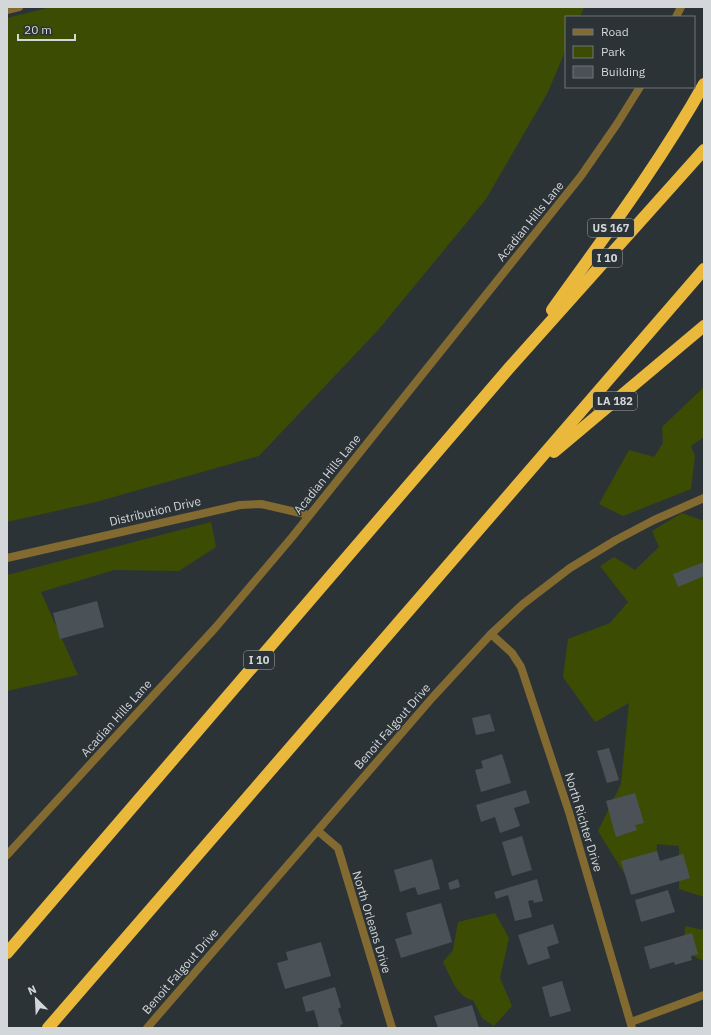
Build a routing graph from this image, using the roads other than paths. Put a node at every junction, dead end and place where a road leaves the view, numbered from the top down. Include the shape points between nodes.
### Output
1 (19, 7) edge
2 (681, 7) edge
3 (7, 10) edge
4 (676, 16) edge
5 (704, 84) edge
6 (639, 88) edge
7 (704, 150) edge
8 (704, 269) edge
9 (704, 326) edge
10 (510, 367) junction
11 (525, 476) junction
12 (704, 498) edge
13 (309, 515) junction
14 (7, 558) edge
15 (491, 634) junction
16 (318, 831) junction
17 (7, 855) edge
18 (7, 953) edge
19 (704, 995) edge
20 (632, 1025) edge
21 (48, 1028) edge
22 (147, 1028) edge
23 (392, 1028) edge

1 - 3 street
2 - 4 street
5 - 10 highway, US 167 via 680,128 641,187
6 - 13 street, Acadian Hills Lane via 582,176
7 - 10 highway, I 10
8 - 11 highway
9 - 11 highway, LA 182
10 - 18 highway, I 10
11 - 21 highway
12 - 15 street, Benoit Falgout Drive via 647,524 570,568 523,604
13 - 14 street, Distribution Drive via 261,504 240,505
13 - 17 street, Acadian Hills Lane via 216,627
15 - 16 street, Benoit Falgout Drive via 432,698
15 - 20 street, North Richter Drive via 512,653 521,667 569,812
16 - 22 street, Benoit Falgout Drive
16 - 23 street, North Orleans Drive via 338,848
19 - 20 street

